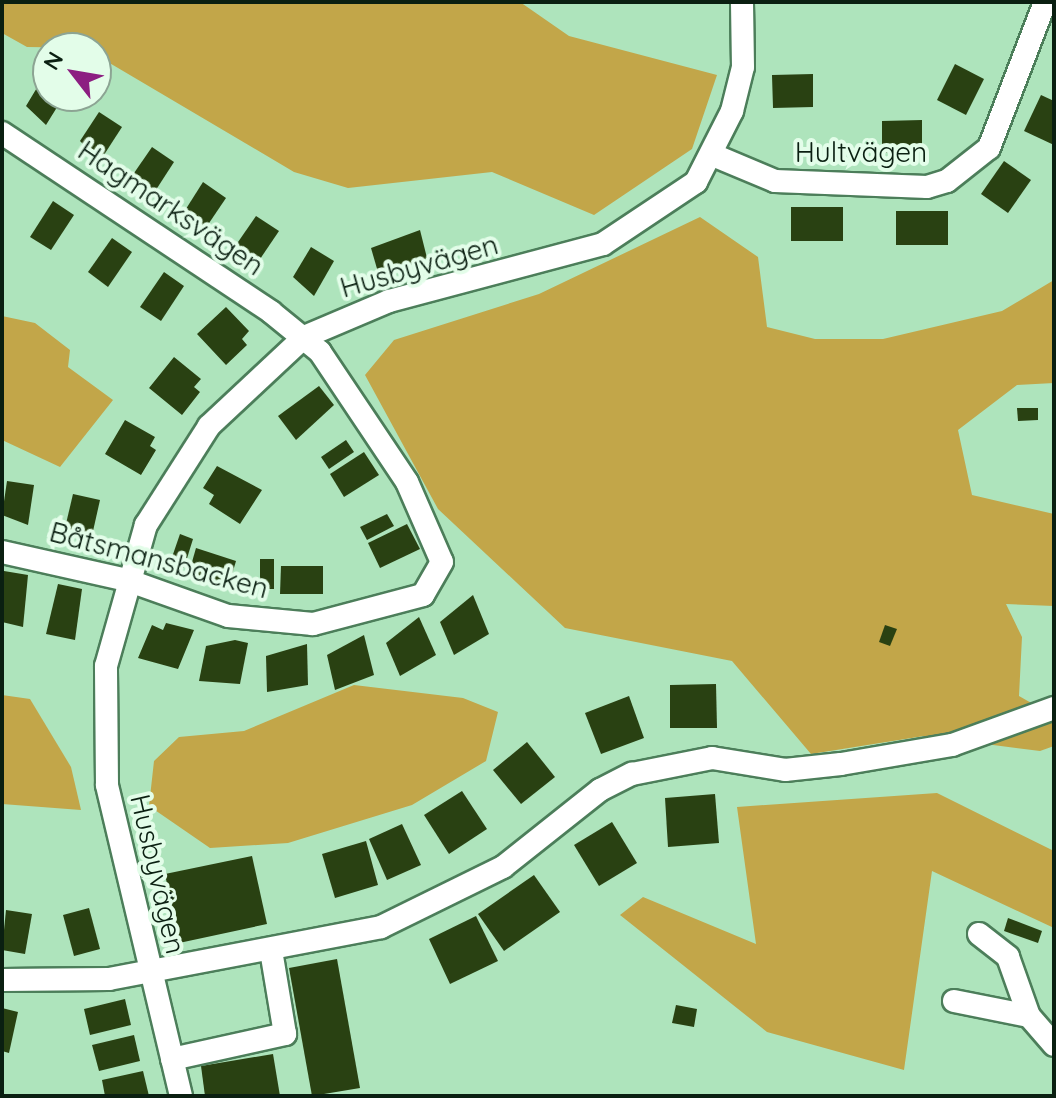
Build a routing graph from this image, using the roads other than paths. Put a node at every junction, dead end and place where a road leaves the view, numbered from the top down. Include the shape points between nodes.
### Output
1 (742, 2) edge
2 (1045, 2) edge
3 (2, 133) edge
4 (713, 155) junction
5 (304, 337) junction
6 (2, 552) edge
7 (127, 580) junction
8 (1054, 708) edge
9 (979, 934) dead end
10 (271, 950) junction
11 (150, 971) junction
12 (2, 980) edge
13 (954, 1001) dead end
14 (1029, 1016) junction
15 (1054, 1045) edge
16 (172, 1059) junction
17 (181, 1096) edge

1 - 4 street, Husbyvägen via 743,67
2 - 4 street, Hultvägen via 989,148 947,181 927,187 775,181
3 - 5 street, Hagmarksvägen
4 - 5 street, Husbyvägen via 696,182 603,244 389,301
5 - 7 street, Husbyvägen via 241,390 187,454 146,525
5 - 7 street, Båtsmansbacken via 371,421 428,520 442,562 433,585 402,605 313,624 228,616
6 - 7 street, Båtsmansbacken
7 - 11 street, Husbyvägen via 106,666 105,754 116,847
8 - 10 street via 952,745 841,764 785,770 712,758 632,774 444,902 381,927
9 - 14 street via 1008,957
10 - 11 street
10 - 16 street via 285,1034
11 - 12 street via 55,984
11 - 16 street, Husbyvägen
13 - 14 street
14 - 15 street
16 - 17 street, Husbyvägen

